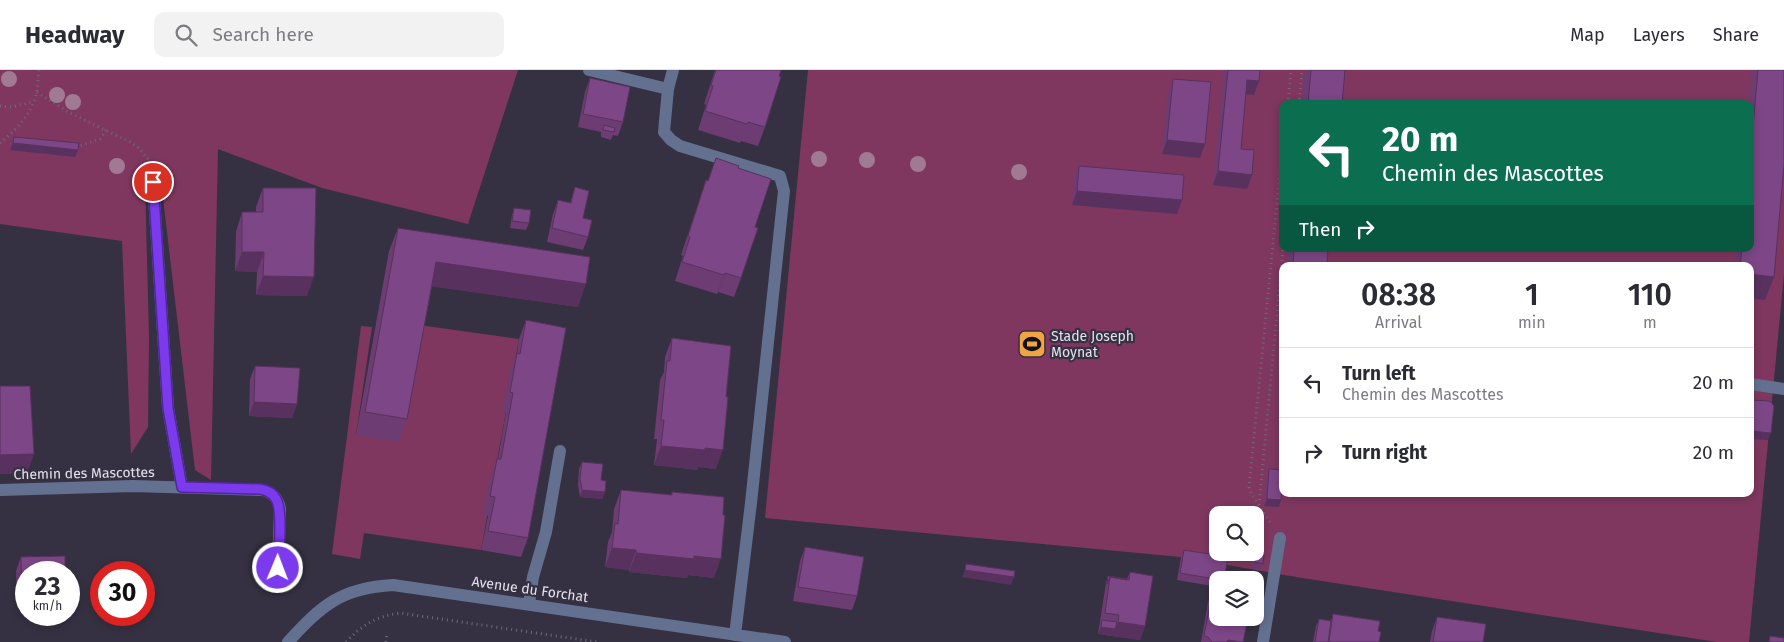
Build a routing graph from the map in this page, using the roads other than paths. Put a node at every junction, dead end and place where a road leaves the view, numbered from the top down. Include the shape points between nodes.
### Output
1 (589, 70) edge
2 (673, 70) edge
3 (668, 89) junction
4 (153, 182) road end
5 (1754, 385) edge
6 (1784, 389) edge
7 (560, 451) dead end
8 (182, 487) junction
9 (0, 490) edge
10 (1280, 538) dead end
11 (278, 568) dead end
12 (529, 604) junction
13 (735, 635) junction
14 (288, 642) edge
15 (785, 642) edge
16 (1263, 642) edge

1 - 3 street
2 - 3 street
3 - 13 street via 664,132 671,140 680,146 780,176 784,191
4 - 8 street via 168,408
5 - 6 street
7 - 12 street
8 - 9 street, Chemin des Mascottes
8 - 11 street, Chemin des Mascottes via 260,489 274,495 280,509
10 - 16 street
12 - 13 street, Avenue du Forchat
12 - 14 street, Avenue du Forchat via 411,587 377,586 345,594 330,602
13 - 15 street, Avenue du Forchat

